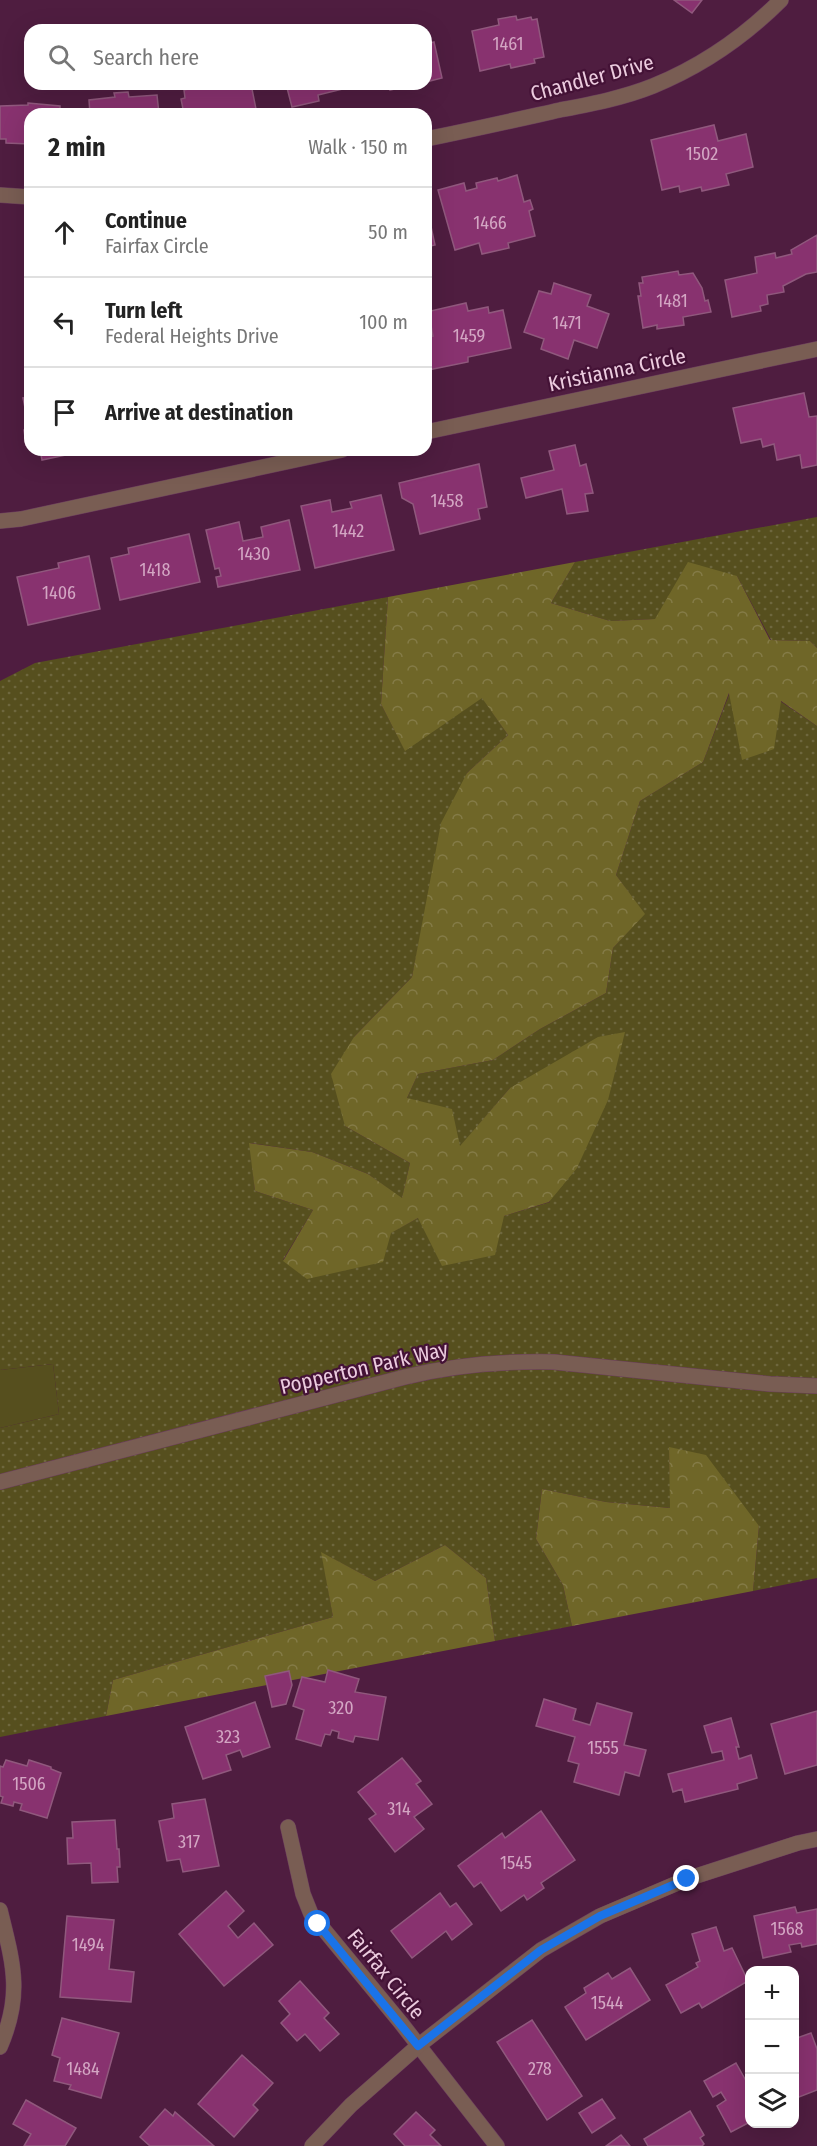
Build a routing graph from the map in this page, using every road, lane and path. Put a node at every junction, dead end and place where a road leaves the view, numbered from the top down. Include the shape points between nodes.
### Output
1 (781, 0) edge
2 (432, 138) edge
3 (0, 195) edge
4 (24, 196) edge
5 (817, 349) edge
6 (432, 431) edge
7 (314, 456) edge
8 (0, 521) edge
9 (817, 1386) edge
10 (0, 1482) edge
11 (288, 1827) dead end
12 (817, 1839) edge
13 (0, 1910) edge
14 (418, 2046) junction
15 (0, 2047) edge
16 (312, 2146) edge
17 (497, 2146) edge

1 - 2 street, Chandler Drive via 726,47 652,87
3 - 4 street
5 - 6 street, Kristianna Circle
7 - 8 street
9 - 10 street, Popperton Park Way via 554,1362 459,1366
11 - 14 street, Fairfax Circle via 311,1914
12 - 14 street via 687,1879 600,1916 541,1950
13 - 15 street via 14,1976 13,2004
14 - 16 street via 351,2105
14 - 17 street, Fairfax Circle

